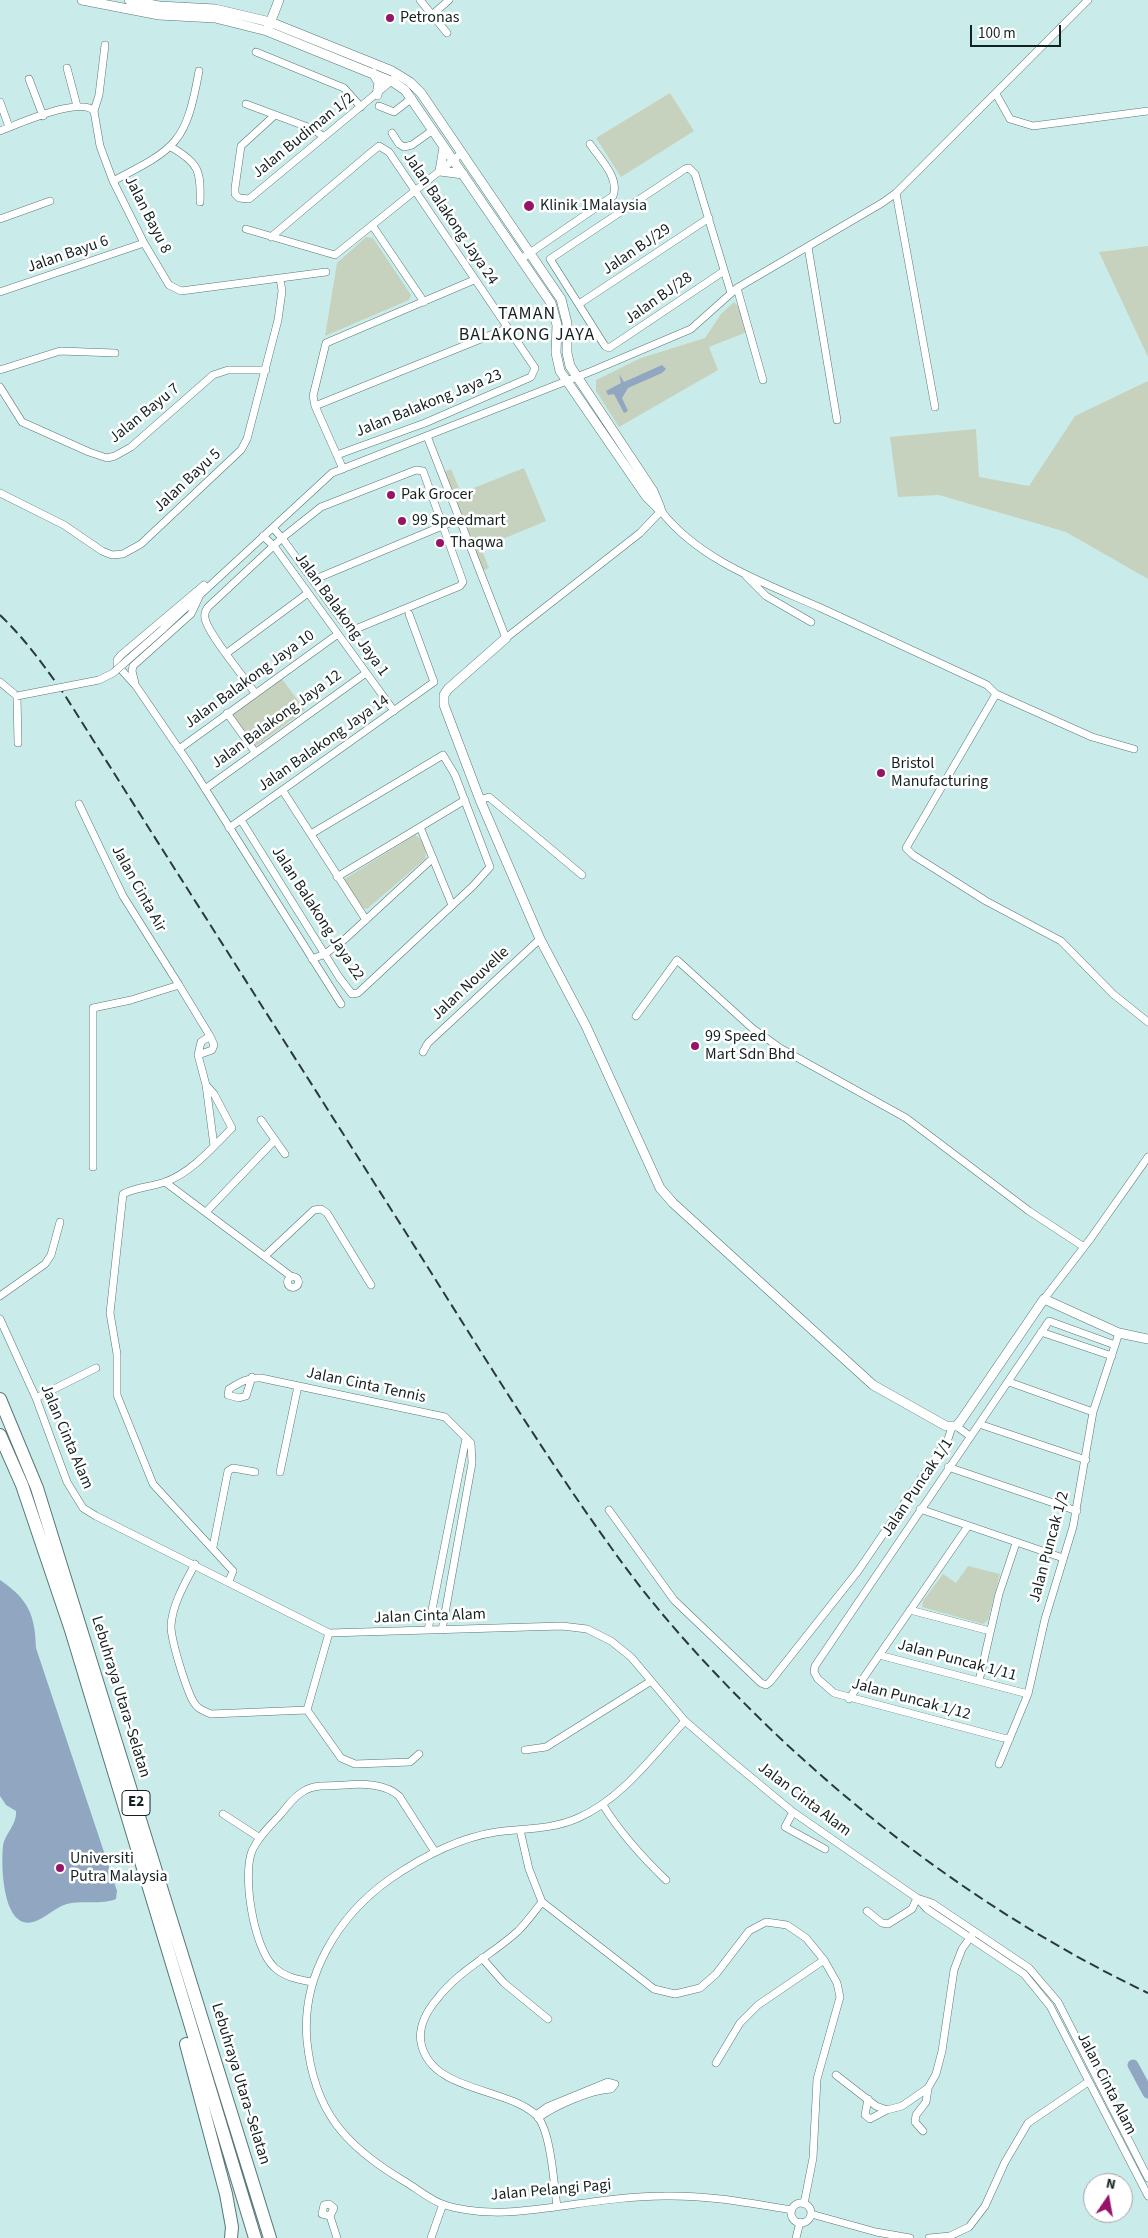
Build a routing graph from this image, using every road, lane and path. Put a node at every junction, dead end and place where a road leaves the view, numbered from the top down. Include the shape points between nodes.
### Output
1 (82, 0) edge
2 (129, 0) edge
3 (279, 0) edge
4 (420, 0) edge
5 (449, 0) edge
6 (1088, 0) edge
7 (106, 2) edge
8 (432, 15) junction
9 (269, 27) junction
10 (447, 33) dead end
11 (105, 45) dead end
12 (256, 52) dead end
13 (67, 68) dead end
14 (199, 71) dead end
15 (373, 73) junction
16 (396, 78) junction
17 (29, 79) dead end
18 (996, 94) junction
19 (377, 95) junction
20 (412, 98) junction
21 (0, 102) edge
22 (246, 104) dead end
23 (77, 106) junction
24 (379, 106) dead end
25 (361, 107) junction
26 (94, 111) junction
27 (1148, 111) edge
28 (275, 115) junction
29 (43, 116) junction
30 (9, 128) junction
31 (433, 130) junction
32 (0, 131) edge
33 (392, 133) dead end
34 (324, 137) junction
35 (590, 144) dead end
36 (171, 147) junction
37 (444, 147) junction
38 (462, 153) junction
39 (453, 160) junction
40 (440, 171) junction
41 (463, 174) junction
42 (113, 181) junction
43 (414, 191) junction
44 (896, 193) junction
45 (50, 201) dead end
46 (200, 202) dead end
47 (709, 218) junction
48 (0, 219) edge
49 (372, 225) junction
50 (246, 229) dead end
51 (272, 237) junction
52 (144, 244) junction
53 (808, 247) junction
54 (531, 252) junction
55 (521, 259) junction
56 (724, 271) junction
57 (326, 272) dead end
58 (280, 278) junction
59 (474, 280) junction
60 (734, 290) junction
61 (0, 292) edge
62 (424, 302) junction
63 (579, 304) junction
64 (508, 328) junction
65 (115, 353) dead end
66 (0, 370) edge
67 (266, 370) junction
68 (531, 377) joint
69 (576, 378) junction
70 (763, 380) dead end
71 (566, 381) junction
72 (0, 387) edge
73 (315, 406) junction
74 (935, 407) dead end
75 (838, 420) dead end
76 (427, 436) junction
77 (336, 455) junction
78 (343, 469) junction
79 (0, 492) edge
80 (661, 511) junction
81 (459, 518) junction
82 (444, 525) junction
83 (273, 528) junction
84 (263, 536) junction
85 (282, 538) junction
86 (274, 546) junction
87 (746, 575) junction
88 (214, 580) junction
89 (313, 580) junction
90 (308, 593) junction
91 (200, 594) junction
92 (409, 614) dead end
93 (811, 622) dead end
94 (338, 634) junction
95 (506, 638) junction
96 (227, 653) junction
97 (366, 673) junction
98 (0, 682) edge
99 (136, 686) junction
100 (255, 693) junction
101 (996, 694) junction
102 (17, 696) junction
103 (394, 712) junction
104 (227, 713) junction
105 (18, 743) dead end
106 (178, 749) junction
107 (1134, 749) dead end
108 (255, 752) junction
109 (204, 789) junction
110 (283, 790) junction
111 (464, 800) junction
112 (480, 800) junction
113 (79, 804) dead end
114 (241, 820) junction
115 (420, 827) junction
116 (230, 828) junction
117 (311, 834) junction
118 (433, 858) junction
119 (582, 875) dead end
120 (337, 877) junction
121 (452, 905) junction
122 (366, 920) junction
123 (540, 939) junction
124 (325, 954) junction
125 (312, 959) junction
126 (179, 985) junction
127 (341, 1004) dead end
128 (636, 1016) dead end
129 (1148, 1022) edge
130 (210, 1036) junction
131 (423, 1052) dead end
132 (198, 1055) junction
133 (206, 1085) junction
134 (261, 1120) dead end
135 (275, 1140) junction
136 (214, 1146) junction
137 (285, 1154) dead end
138 (1148, 1157) edge
139 (92, 1167) dead end
140 (165, 1182) junction
141 (206, 1212) junction
142 (60, 1222) dead end
143 (1084, 1247) junction
144 (266, 1255) junction
145 (292, 1276) dead end
146 (371, 1285) dead end
147 (0, 1296) edge
148 (1044, 1299) junction
149 (0, 1319) edge
150 (1041, 1332) junction
151 (1119, 1333) junction
152 (1148, 1339) edge
153 (1115, 1345) junction
154 (1112, 1356) junction
155 (96, 1368) dead end
156 (252, 1377) dead end
157 (1009, 1382) junction
158 (298, 1386) junction
159 (0, 1398) edge
160 (36, 1398) junction
161 (1094, 1412) junction
162 (979, 1424) junction
163 (954, 1427) junction
164 (0, 1435) edge
165 (970, 1436) junction
166 (466, 1438) junction
167 (1086, 1460) junction
168 (462, 1461) junction
169 (472, 1462) junction
170 (948, 1467) junction
171 (255, 1472) dead end
172 (280, 1472) dead end
173 (920, 1509) junction
174 (609, 1510) dead end
175 (1077, 1511) junction
176 (968, 1526) junction
177 (1016, 1543) junction
178 (213, 1547) junction
179 (1063, 1558) junction
180 (195, 1564) junction
181 (229, 1581) junction
182 (910, 1610) junction
183 (428, 1630) junction
184 (442, 1630) junction
185 (990, 1632) junction
186 (329, 1633) junction
187 (879, 1655) junction
188 (814, 1672) joint
189 (651, 1681) junction
190 (979, 1681) junction
191 (1028, 1694) junction
192 (849, 1699) junction
193 (307, 1710) junction
194 (685, 1721) junction
195 (1010, 1738) junction
196 (525, 1750) dead end
197 (418, 1754) dead end
198 (999, 1764) dead end
199 (603, 1805) junction
200 (792, 1812) junction
201 (223, 1814) dead end
202 (520, 1830) junction
203 (260, 1838) junction
204 (825, 1849) dead end
205 (435, 1852) junction
206 (666, 1880) dead end
207 (917, 1898) junction
208 (542, 1902) junction
209 (867, 1911) dead end
210 (972, 1934) junction
211 (482, 1958) junction
212 (824, 1960) junction
213 (312, 1982) junction
214 (184, 2010) junction
215 (548, 2019) dead end
216 (716, 2063) dead end
217 (836, 2075) dead end
218 (1088, 2082) junction
219 (928, 2088) junction
220 (868, 2099) junction
221 (887, 2110) junction
222 (537, 2116) junction
223 (923, 2131) dead end
224 (1148, 2178) edge
225 (1148, 2196) edge
226 (442, 2204) junction
227 (804, 2204) junction
228 (557, 2207) junction
229 (792, 2210) junction
230 (810, 2214) junction
231 (330, 2216) dead end
232 (800, 2222) junction
233 (231, 2238) edge
234 (255, 2238) edge
235 (271, 2238) edge
236 (337, 2238) edge
237 (431, 2238) edge
238 (796, 2238) edge
239 (910, 2238) edge
240 (929, 2238) edge

1 - 7 street
2 - 9 street via 159,6 215,9
3 - 9 street
4 - 8 street
5 - 8 street
6 - 18 street
7 - 9 street via 159,15 215,18
8 - 10 street
9 - 15 street
9 - 16 street
11 - 26 street, Jalan Bayu 8 via 100,95
12 - 25 street via 344,88
13 - 23 street
14 - 36 street via 188,122
15 - 16 street
15 - 19 street via 379,83
16 - 19 street, Jalan Budiman 1/2
16 - 20 street
16 - 38 street via 421,92
17 - 29 street
18 - 27 street via 1010,119 1033,126
18 - 44 street
19 - 25 street, Jalan Budiman 1/2
20 - 24 street via 394,112
20 - 31 street
21 - 30 street
22 - 28 street
23 - 26 street
23 - 29 street
25 - 34 street, Jalan Budiman 1/2
26 - 42 street, Jalan Bayu 8 via 100,146
28 - 34 street via 313,129
28 - 34 street, Jalan Budiman 1/2 via 241,146 235,194 239,198 249,199
29 - 30 street
30 - 32 street
31 - 33 street via 404,147
31 - 37 street
35 - 54 street via 613,178 616,188 613,196
36 - 42 street
36 - 46 street via 190,159 198,169
37 - 39 street
37 - 40 street
38 - 39 street
38 - 54 street
39 - 40 street
39 - 41 street
40 - 41 street
40 - 43 street
41 - 55 street
42 - 52 street, Jalan Bayu 8
43 - 49 street
43 - 51 street, Jalan Balakong Jaya 24 via 388,152 379,146
43 - 59 street, Jalan Balakong Jaya 24
44 - 53 street
44 - 74 street
45 - 48 street
47 - 56 street
47 - 63 street, Jalan BJ/29
47 - 63 street via 694,174 692,170 685,169 550,259
49 - 51 street via 335,255
49 - 62 street
50 - 51 street
52 - 58 street, Jalan Bayu 8 via 175,290
52 - 61 street, Jalan Bayu 6
53 - 60 street
53 - 75 street
54 - 55 street
54 - 69 street via 561,299 567,323 567,354
55 - 71 street via 551,304 557,325 557,361
56 - 60 street
56 - 63 street, Jalan BJ/28 via 609,348
57 - 58 street
58 - 67 street, Jalan Bayu 5 via 281,302
59 - 62 street
59 - 64 street, Jalan Balakong Jaya 24
60 - 69 street via 691,329
60 - 70 street
62 - 73 street via 326,343 313,396
64 - 68 street, Jalan Balakong Jaya 24 via 535,368
64 - 73 street
65 - 66 street via 60,351
67 - 72 street, Jalan Bayu 7 via 228,370 213,375 131,447 107,458 22,422
67 - 79 street, Jalan Bayu 5 via 241,450 132,550 112,555 102,551 64,524
68 - 77 street, Jalan Balakong Jaya 23
69 - 71 street
69 - 80 street via 653,491
71 - 76 street
71 - 80 street via 646,496
73 - 77 street
76 - 78 street
76 - 81 street
77 - 78 street
78 - 83 street via 332,473
80 - 87 street via 693,543
80 - 95 street via 640,533
81 - 82 street
81 - 95 street
82 - 85 street via 420,469 330,502
82 - 89 street
82 - 89 street via 463,582 460,586 358,628 350,628
83 - 84 street
83 - 85 street
84 - 86 street, Jalan Balakong Jaya 1
84 - 88 street
85 - 86 street
85 - 89 street
86 - 90 street, Jalan Balakong Jaya 1
86 - 96 street via 205,613 204,619
87 - 93 street via 766,596
87 - 101 street via 987,684
88 - 91 street
88 - 99 street via 180,604 117,660 121,672
90 - 94 street, Jalan Balakong Jaya 1
90 - 96 street
91 - 99 street via 191,614 133,666
91 - 102 street, bridge via 113,673 98,680
92 - 103 street, Jalan Balakong Jaya 14 via 434,682
94 - 97 street, Jalan Balakong Jaya 1
94 - 100 street, Jalan Balakong Jaya 10
95 - 112 street via 444,696 448,717
96 - 100 street
97 - 103 street, Jalan Balakong Jaya 1
97 - 108 street, Jalan Balakong Jaya 12
98 - 102 street
99 - 106 street
100 - 104 street, Jalan Balakong Jaya 10
101 - 107 street via 1092,737
101 - 129 street via 906,848 986,900 1061,940 1113,994
102 - 105 street
103 - 110 street, Jalan Balakong Jaya 14
104 - 106 street, Jalan Balakong Jaya 10
104 - 108 street
106 - 109 street
108 - 109 street, Jalan Balakong Jaya 12
109 - 116 street
110 - 114 street, Jalan Balakong Jaya 14
110 - 117 street
111 - 115 street
111 - 117 street via 455,775 442,755
111 - 121 street, Jalan Balakong Jaya 22 via 490,862 487,872
112 - 119 street via 488,797
112 - 123 street
113 - 126 street, Jalan Cinta Air via 123,896
114 - 116 street, Jalan Balakong Jaya 14
114 - 124 street, Jalan Balakong Jaya 22
115 - 118 street
115 - 120 street
116 - 125 street
117 - 120 street
118 - 121 street
118 - 122 street
120 - 122 street
121 - 124 street, Jalan Balakong Jaya 22 via 358,993 348,991
122 - 124 street
123 - 131 street, Jalan Nouvelle via 428,1042
123 - 163 street via 586,1026 660,1188 873,1385
124 - 125 street
125 - 127 street
126 - 130 street, Jalan Cinta Air
126 - 139 street via 93,1008
128 - 143 street via 678,960 752,1028 780,1048 906,1118 1029,1211
130 - 132 street via 201,1042
130 - 132 street via 214,1044 212,1050
132 - 133 street
133 - 136 street
133 - 136 street via 232,1127
134 - 135 street
135 - 137 street
135 - 141 street
136 - 140 street via 190,1167
138 - 143 street
140 - 141 street
140 - 178 street via 129,1191 121,1200 110,1313 117,1354 117,1395 152,1484
141 - 144 street
142 - 147 street via 51,1255 45,1264
143 - 148 street
144 - 145 street
144 - 146 street via 314,1210 321,1209 327,1213
148 - 151 street
148 - 163 street
149 - 160 street, Jalan Cinta Alam
150 - 153 street, Jalan Puncak 1/1 via 1049,1321
150 - 154 street
150 - 157 street, Jalan Puncak 1/1
151 - 152 street
151 - 153 street, Jalan Puncak 1/2
153 - 154 street, Jalan Puncak 1/2
154 - 161 street, Jalan Puncak 1/2
155 - 160 street
156 - 158 street, Jalan Cinta Tennis
157 - 161 street
157 - 162 street, Jalan Puncak 1/1
158 - 166 street, Jalan Cinta Tennis via 444,1417
158 - 172 street
159 - 235 highway, Lebuhraya Utara–Selatan / E2 via 37,1488
160 - 180 street, Jalan Cinta Alam via 67,1482 83,1508
161 - 167 street, Jalan Puncak 1/2
162 - 165 street, Jalan Puncak 1/1
162 - 167 street
163 - 165 street
163 - 174 street via 858,1571 766,1685 760,1683 674,1600
164 - 214 highway, Lebuhraya Utara–Selatan / E2 via 22,1486 71,1630
165 - 170 street, Jalan Puncak 1/1
166 - 168 street
166 - 169 street via 473,1450
167 - 175 street, Jalan Puncak 1/2
168 - 169 street
168 - 183 street
169 - 184 street
170 - 173 street, Jalan Puncak 1/1
170 - 175 street
171 - 178 street via 233,1468 228,1471
173 - 176 street
173 - 188 street, Jalan Puncak 1/1 via 848,1615
175 - 179 street, Jalan Puncak 1/2
176 - 177 street
176 - 182 street
177 - 179 street
177 - 185 street
178 - 181 street via 233,1571
179 - 191 street, Jalan Puncak 1/2
180 - 181 street, Jalan Cinta Alam
180 - 193 street via 176,1604 171,1626 172,1641 193,1701 200,1710 212,1714
181 - 186 street, Jalan Cinta Alam
182 - 185 street
182 - 187 street
183 - 184 street, Jalan Cinta Alam
183 - 186 street, Jalan Cinta Alam
184 - 189 street, Jalan Cinta Alam via 562,1626 587,1630 611,1641 625,1652
185 - 190 street
186 - 193 street
187 - 190 street, Jalan Puncak 1/11
187 - 192 street
188 - 192 street, Jalan Puncak 1/12 via 834,1693
189 - 194 street, Jalan Cinta Alam
189 - 196 street via 546,1747
190 - 191 street, Jalan Puncak 1/11
191 - 195 street, Jalan Puncak 1/2
192 - 195 street, Jalan Puncak 1/12
193 - 197 street via 348,1762 410,1762
194 - 199 street, Jalan Pelangi Pagi
194 - 200 street, Jalan Cinta Alam
195 - 198 street, Jalan Puncak 1/2
199 - 202 street, Jalan Pelangi Pagi via 550,1828
199 - 206 street via 617,1828
200 - 204 street via 785,1826
200 - 207 street, Jalan Cinta Alam
201 - 203 street
202 - 205 street, Jalan Pelangi Pagi via 468,1838
202 - 208 street via 529,1869
203 - 205 street via 298,1794 305,1790 351,1784 392,1790
203 - 213 street via 252,1851 247,1879 264,1952 274,1967 287,1976
205 - 213 street, Jalan Pelangi Pagi via 389,1880 363,1902 325,1951
207 - 209 street via 912,1909 888,1924
207 - 210 street, Jalan Cinta Alam via 927,1909
208 - 211 street via 517,1931
208 - 212 street via 654,1989 675,1994 700,1988 716,1974 749,1931 766,1922 787,1925 806,1938
210 - 218 street, Jalan Cinta Alam via 1030,1981 1054,2012
210 - 219 street via 954,1970 942,2051 936,2074
210 - 224 street, Jalan Cinta Alam via 1029,1968 1058,2002
211 - 215 street via 504,1983
211 - 222 street via 456,1978 424,2016 419,2034 423,2051 435,2067 451,2079
212 - 216 street via 758,2005 740,2022
212 - 227 street via 837,1983 840,1997 817,2079 812,2158
213 - 226 street, Jalan Pelangi Pagi via 307,2015 309,2060 330,2117 348,2141 377,2166
214 - 233 highway via 184,2034 226,2194
214 - 234 highway, Lebuhraya Utara–Selatan / E2
217 - 220 street
218 - 225 street, Jalan Cinta Alam
218 - 240 street via 1028,2123 985,2206 969,2227 950,2236
219 - 221 street via 902,2106
219 - 223 street via 926,2102 915,2122
220 - 221 street
220 - 221 street via 865,2115 870,2119
222 - 222 street via 547,2108 608,2082 615,2084 611,2089 573,2100
222 - 228 street via 547,2140
226 - 228 street, Jalan Pelangi Pagi via 493,2212
226 - 237 street
227 - 229 street via 798,2204
227 - 230 street via 810,2209
228 - 229 street, Jalan Pelangi Pagi via 616,2199 703,2196
229 - 232 street via 794,2219
230 - 232 street via 806,2221
230 - 239 street
231 - 236 street
232 - 238 street

